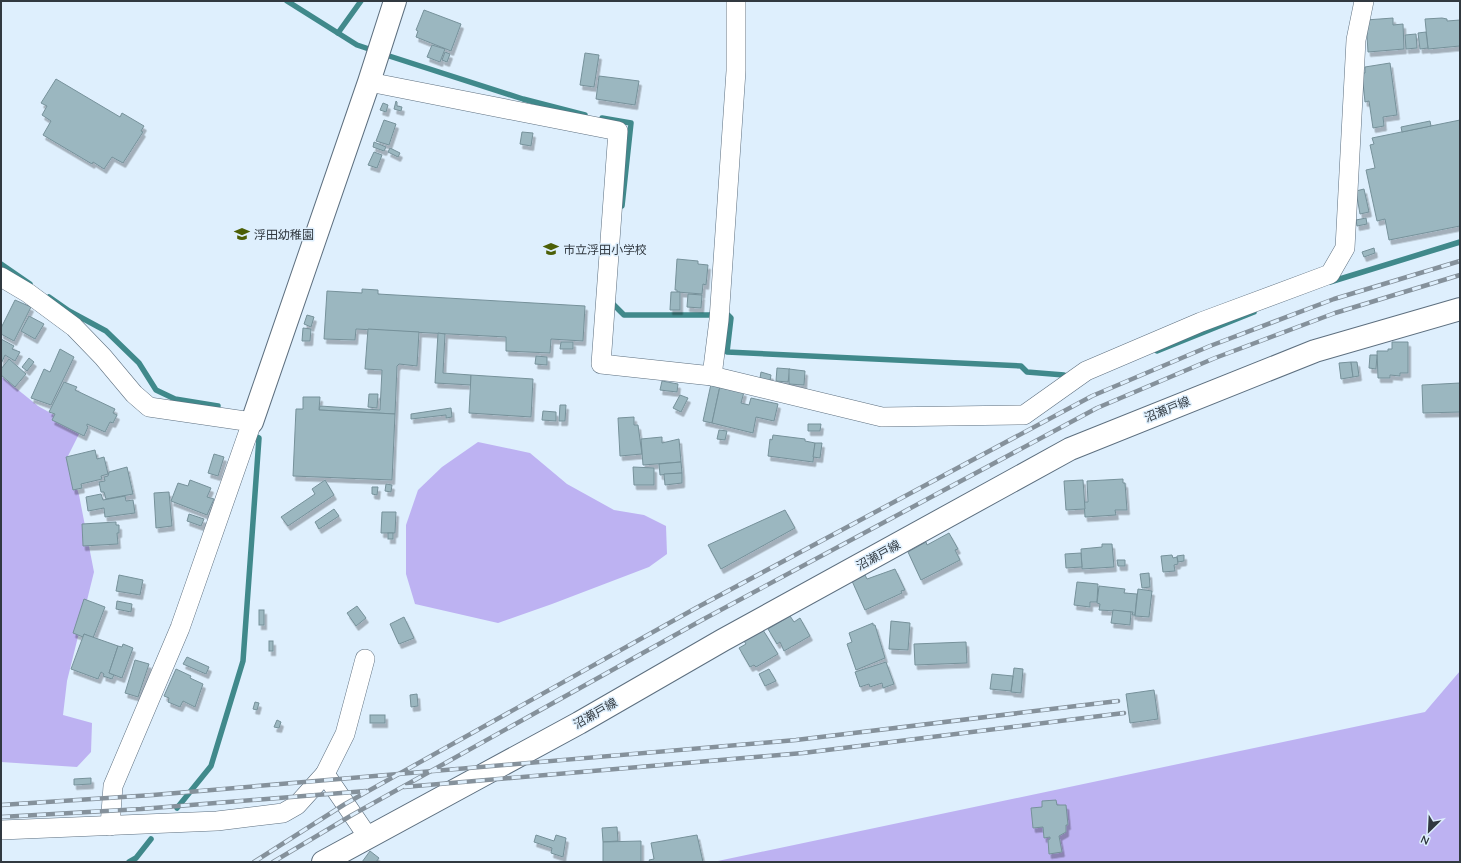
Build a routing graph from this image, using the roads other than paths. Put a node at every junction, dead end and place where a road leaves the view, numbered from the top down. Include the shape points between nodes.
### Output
1 (394, 1) edge
2 (736, 1) edge
3 (1364, 1) edge
4 (374, 64) junction
5 (1, 277) edge
6 (1460, 309) edge
7 (712, 376) junction
8 (252, 422) junction
9 (365, 659) dead end
10 (325, 774) junction
11 (110, 826) junction
12 (1, 830) edge
13 (368, 837) junction
14 (324, 862) edge

1 - 4 main road
2 - 7 street via 736,71 720,320
3 - 7 street via 1356,40 1345,248 1330,274 1201,322 1086,371 1024,414 882,417
4 - 7 street via 618,131 601,364
4 - 8 main road
5 - 8 street via 28,293 74,327 134,394 149,407
6 - 13 main road, 沼瀬戸線 via 1315,351 1070,449 737,632 579,723
8 - 11 street via 180,628 113,786
9 - 10 street via 345,734
10 - 11 street via 297,805 283,813 217,821
10 - 13 street
11 - 12 street
13 - 14 main road, 沼瀬戸線

